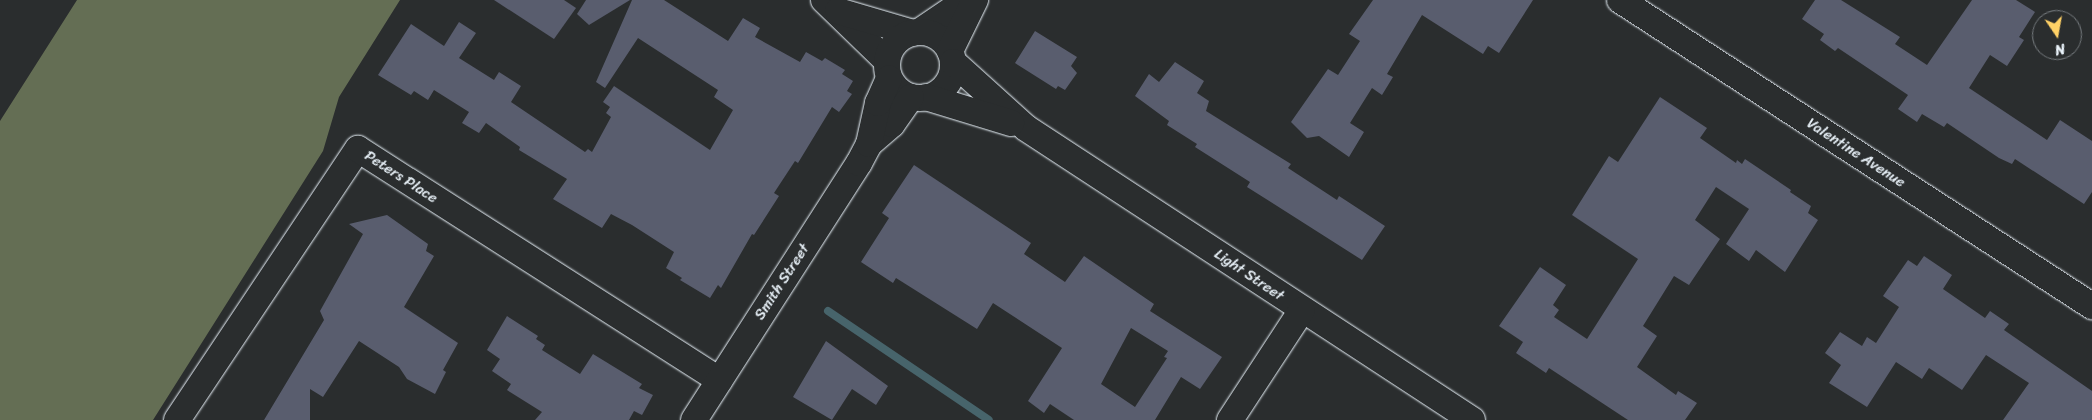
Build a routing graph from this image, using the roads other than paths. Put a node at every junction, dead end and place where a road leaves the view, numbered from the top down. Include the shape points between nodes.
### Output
1 (966, 0) edge
2 (975, 0) edge
3 (1620, 0) edge
4 (831, 5) edge
5 (916, 32) junction
6 (951, 57) junction
7 (888, 69) junction
8 (919, 97) junction
9 (1026, 128) junction
10 (869, 144) junction
11 (2092, 306) edge
12 (1302, 310) junction
13 (719, 380) junction
14 (177, 420) edge
15 (694, 420) edge
16 (1230, 420) edge
17 (1472, 420) edge

1 - 5 street
2 - 6 street
3 - 11 street, Valentine Avenue
4 - 5 street
4 - 7 street
5 - 6 street via 937,37
5 - 7 street via 896,42
6 - 8 street via 952,72 943,89
6 - 9 street, Light Street
7 - 8 street via 898,89
7 - 10 street, Smith Street
8 - 9 street, Light Street
8 - 10 street, Smith Street
9 - 12 street, Light Street
10 - 13 street, Smith Street
12 - 16 street
12 - 17 street, Light Street
13 - 14 street, Peters Place via 358,149
13 - 15 street, Smith Street

